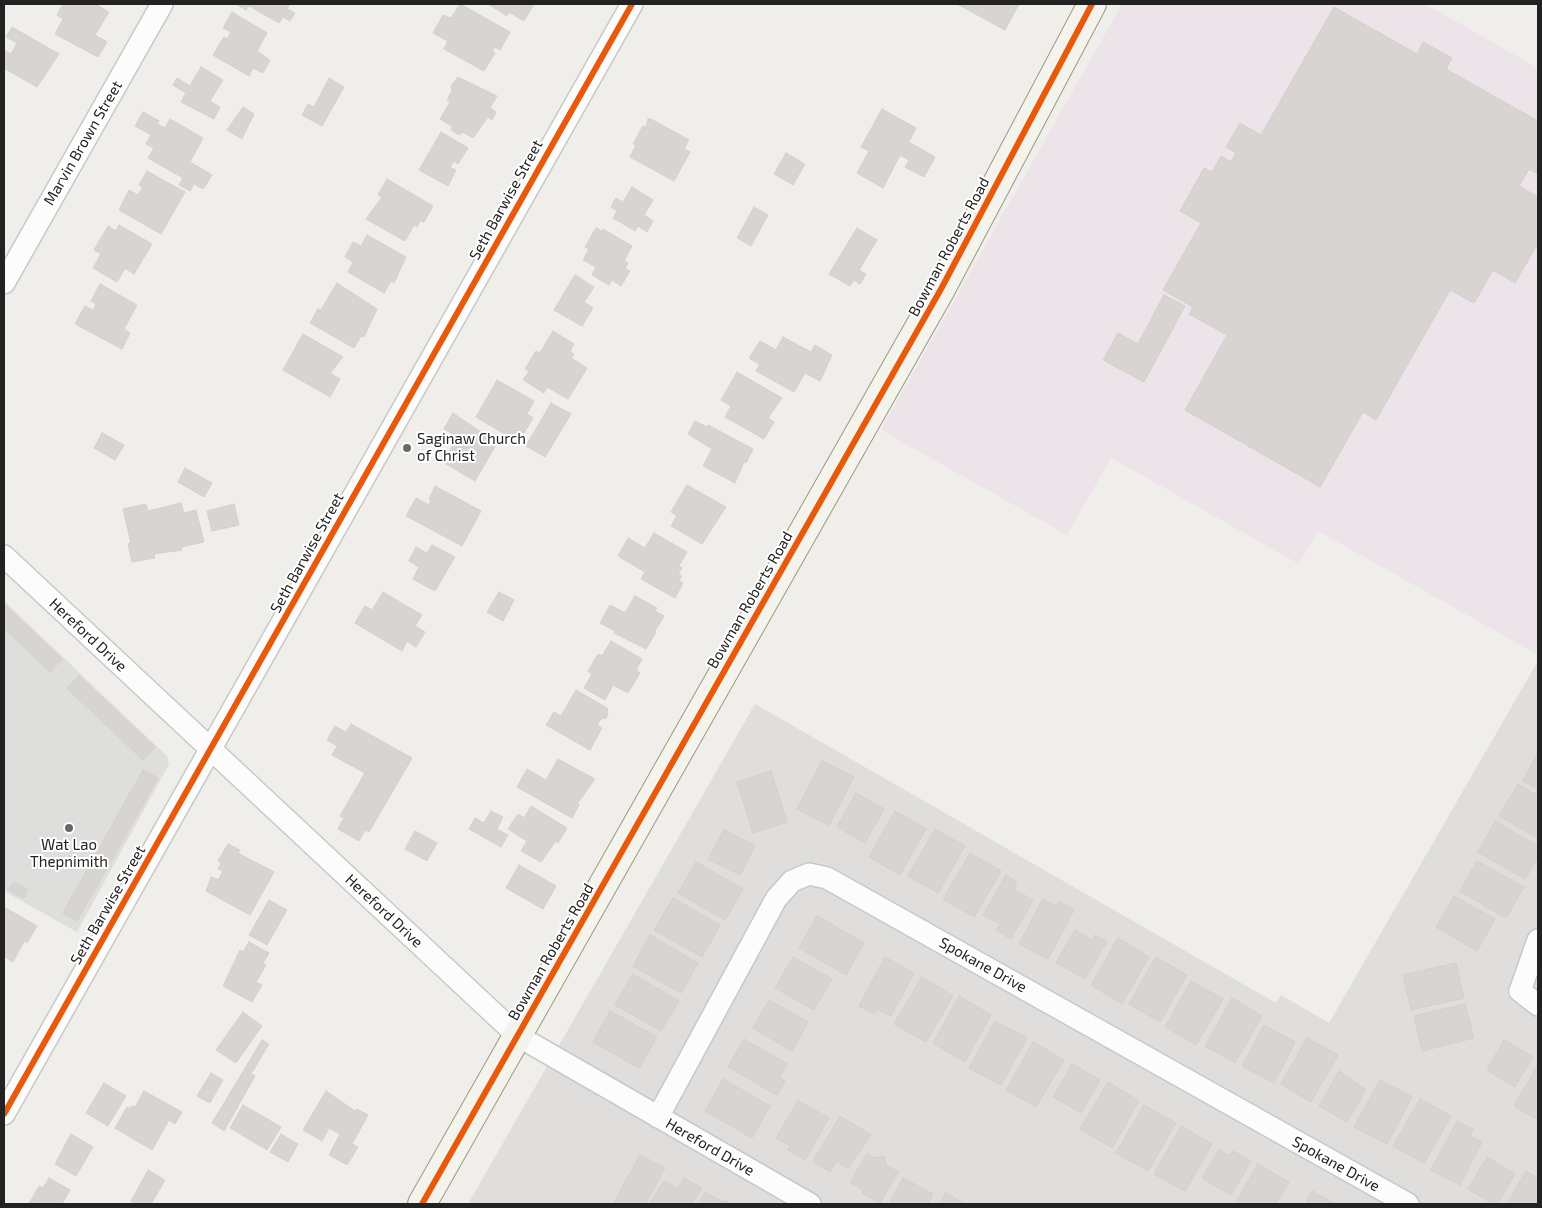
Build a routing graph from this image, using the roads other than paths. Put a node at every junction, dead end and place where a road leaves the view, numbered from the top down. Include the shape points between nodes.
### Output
1 (162, 4) edge
2 (632, 4) edge
3 (1092, 4) edge
4 (4, 283) edge
5 (4, 556) edge
6 (210, 749) junction
7 (1538, 940) edge
8 (1538, 1005) edge
9 (518, 1036) junction
10 (4, 1114) edge
11 (658, 1117) junction
12 (422, 1204) edge
13 (810, 1204) edge
14 (1408, 1204) edge

1 - 4 street, Marvin Brown Street
2 - 6 street, Seth Barwise Street
3 - 9 street, Bowman Roberts Road via 941,289
5 - 6 street, Hereford Drive
6 - 9 street, Hereford Drive
6 - 10 street, Seth Barwise Street
7 - 8 street via 1520,991
9 - 11 street, Hereford Drive
9 - 12 street, Bowman Roberts Road
11 - 13 street, Hereford Drive
11 - 14 street, Spokane Drive via 776,899 792,881 809,874 827,878

